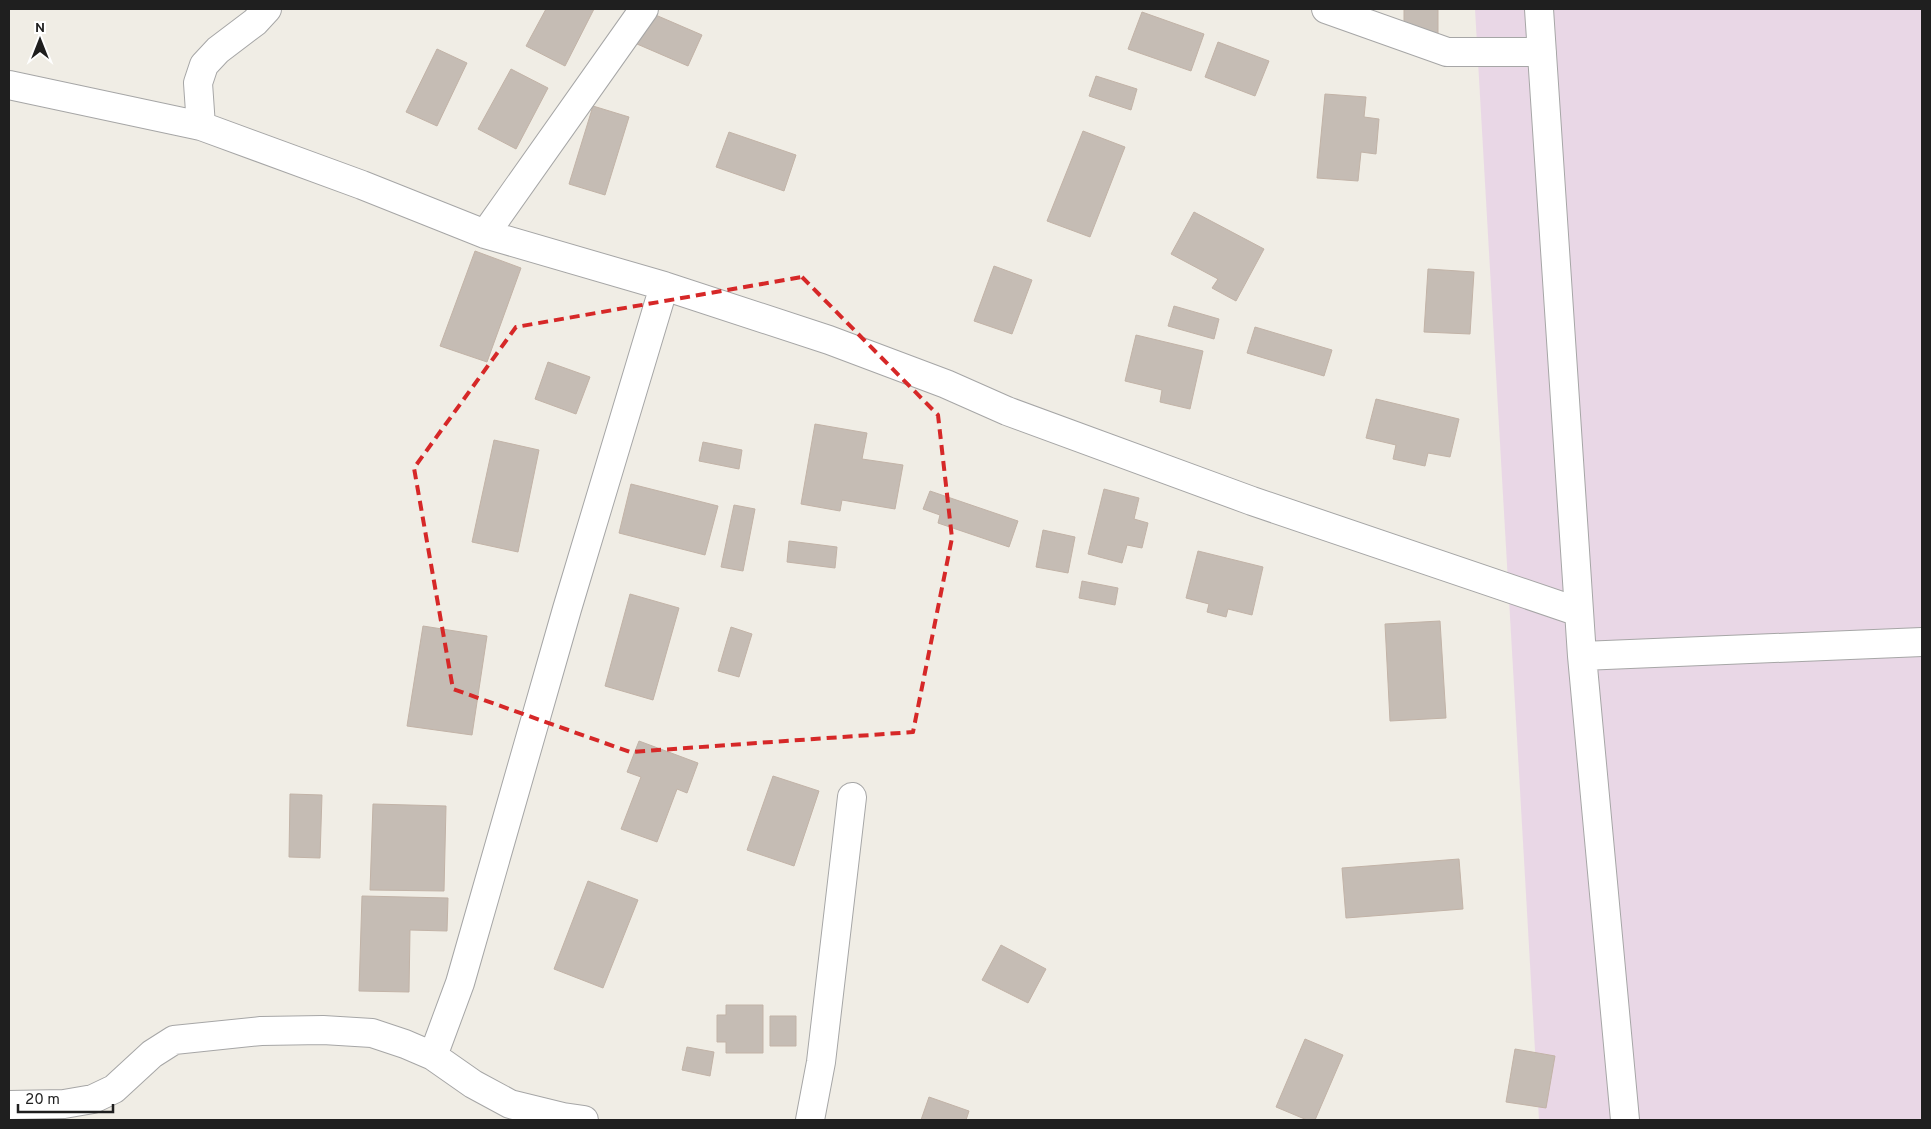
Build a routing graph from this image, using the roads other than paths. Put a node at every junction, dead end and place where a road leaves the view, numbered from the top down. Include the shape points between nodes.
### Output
1 (267, 9) edge
2 (644, 9) edge
3 (1326, 9) edge
4 (1539, 9) edge
5 (1542, 52) junction
6 (9, 85) edge
7 (201, 126) junction
8 (485, 234) junction
9 (664, 286) junction
10 (1579, 612) junction
11 (1922, 642) edge
12 (1582, 656) junction
13 (852, 797) dead end
14 (433, 1056) junction
15 (9, 1105) edge
16 (584, 1120) edge
17 (810, 1120) edge
18 (1625, 1120) edge

1 - 7 street via 204,65 198,82
2 - 8 street
3 - 5 street via 1447,52
4 - 5 street
5 - 10 street
6 - 7 street
7 - 8 street
8 - 9 street
9 - 10 street via 829,340 1008,411 1252,501
9 - 14 street via 460,983
10 - 12 street
11 - 12 street
12 - 18 street
13 - 17 street via 821,1062
14 - 15 street via 372,1033 261,1031 195,1036 174,1040 152,1054 114,1089 93,1099 64,1104
14 - 16 street via 473,1084 510,1104

